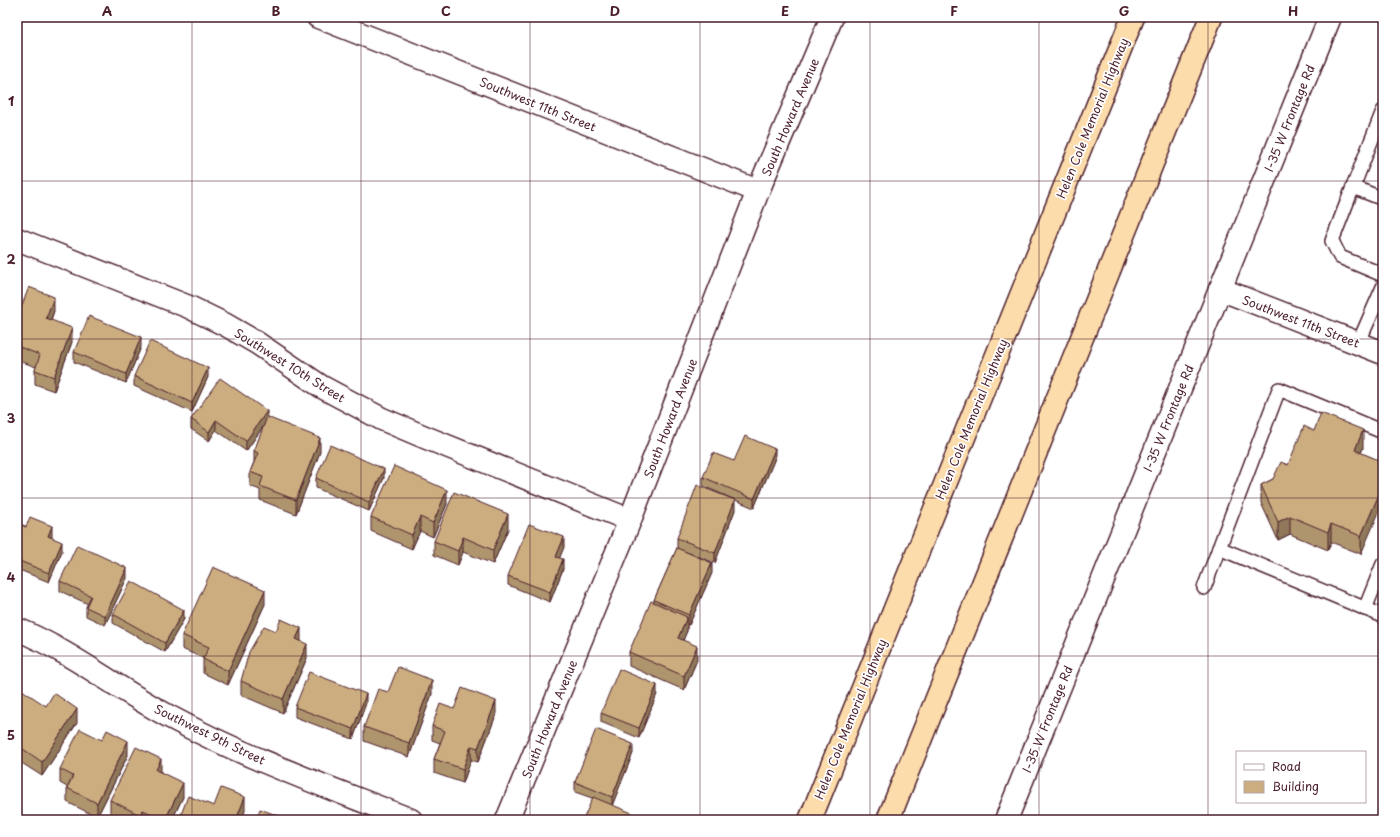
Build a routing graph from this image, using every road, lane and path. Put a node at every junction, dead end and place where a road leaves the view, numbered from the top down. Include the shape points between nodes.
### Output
1 (318, 17) edge
2 (832, 17) edge
3 (1133, 17) edge
4 (1211, 17) edge
5 (1330, 17) edge
6 (1383, 111) edge
7 (1353, 187) junction
8 (758, 192) junction
9 (1383, 199) edge
10 (17, 239) edge
11 (1383, 275) edge
12 (1383, 287) edge
13 (1220, 289) junction
14 (1358, 344) junction
15 (1383, 354) edge
16 (1383, 432) edge
17 (630, 520) junction
18 (1219, 548) junction
19 (1383, 564) edge
20 (1204, 588) dead end
21 (1365, 609) junction
22 (1383, 616) edge
23 (17, 629) edge
24 (411, 820) edge
25 (507, 820) edge
26 (810, 820) edge
27 (888, 820) edge
28 (1006, 820) edge

1 - 8 street, Southwest 11th Street
2 - 8 street, South Howard Avenue
3 - 26 highway, Helen Cole Memorial Highway
4 - 27 highway
5 - 13 street, I-35 W Frontage Rd
6 - 7 lane
7 - 9 lane
7 - 11 lane via 1332,241 1340,257
8 - 17 street, South Howard Avenue
10 - 17 street, Southwest 10th Street via 189,307 226,325 322,387 382,418
12 - 14 lane
13 - 14 street, Southwest 11th Street
13 - 28 street, I-35 W Frontage Rd
14 - 15 street, Southwest 11th Street
16 - 18 lane via 1280,389
17 - 25 street, South Howard Avenue
18 - 20 lane
18 - 21 lane
19 - 21 lane
21 - 22 lane
23 - 24 street, Southwest 9th Street via 56,649 171,718 208,736

